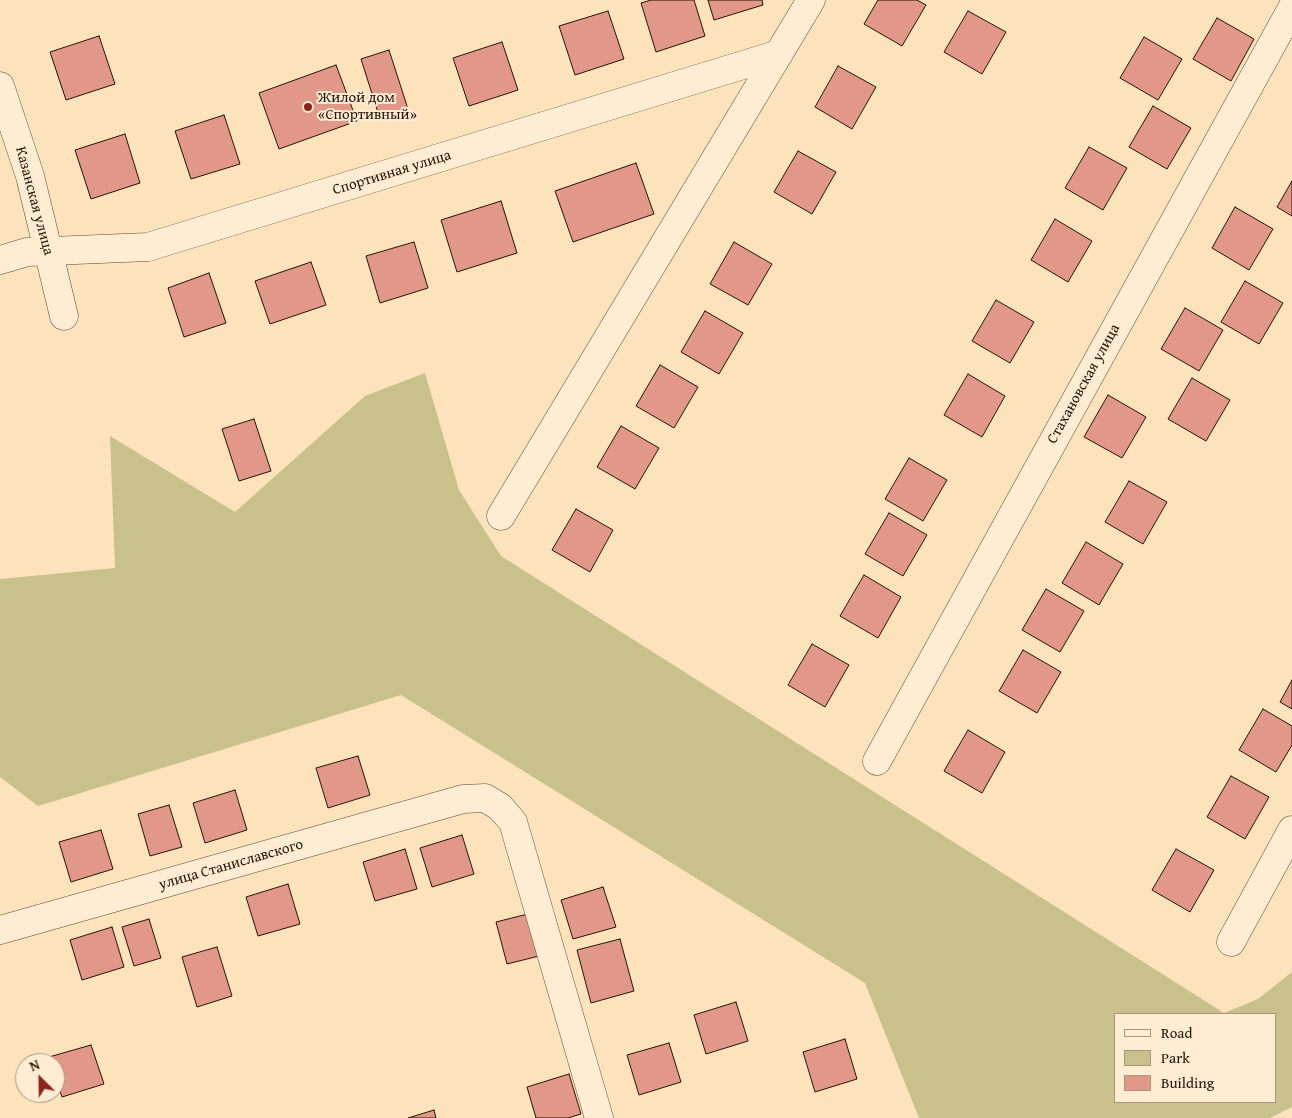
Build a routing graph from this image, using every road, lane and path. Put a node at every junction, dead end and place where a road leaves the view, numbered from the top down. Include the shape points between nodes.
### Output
1 (811, 0) edge
2 (1292, 8) edge
3 (779, 54) junction
4 (0, 86) edge
5 (48, 251) junction
6 (0, 260) edge
7 (64, 316) dead end
8 (501, 516) dead end
9 (877, 761) dead end
10 (1292, 830) edge
11 (0, 930) edge
12 (1231, 942) dead end
13 (599, 1118) edge

1 - 3 street
2 - 9 street, Стахановская улица
3 - 5 street, Спортивная улица via 148,247
3 - 8 street
4 - 5 street, Казанская улица via 30,176
5 - 6 street, Спортивная улица via 27,252
5 - 7 street, Казанская улица
10 - 12 street
11 - 13 street, улица Станиславского via 463,799 485,798 500,806 514,822

